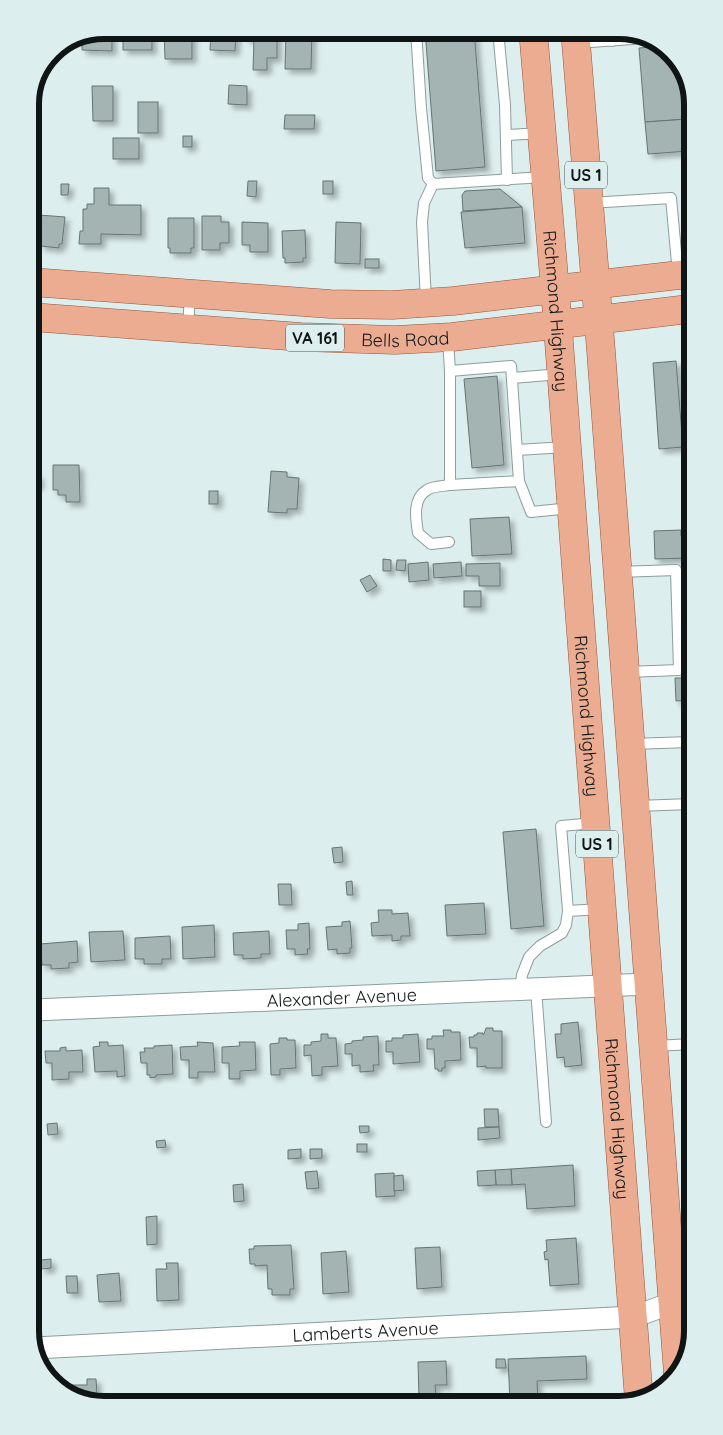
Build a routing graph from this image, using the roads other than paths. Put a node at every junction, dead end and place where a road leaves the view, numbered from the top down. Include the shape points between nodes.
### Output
1 (417, 39) edge
2 (499, 39) edge
3 (534, 39) edge
4 (575, 39) edge
5 (542, 132) junction
6 (506, 135) junction
7 (545, 176) junction
8 (507, 180) junction
9 (433, 184) junction
10 (589, 203) junction
11 (683, 274) edge
12 (39, 283) edge
13 (595, 285) junction
14 (555, 289) junction
15 (190, 295) junction
16 (426, 303) junction
17 (684, 309) edge
18 (39, 318) edge
19 (598, 320) junction
20 (558, 325) junction
21 (188, 329) junction
22 (448, 338) junction
23 (450, 371) junction
24 (562, 374) junction
25 (512, 378) junction
26 (567, 447) junction
27 (517, 450) junction
28 (519, 481) junction
29 (450, 485) junction
30 (572, 508) junction
31 (449, 542) dead end
32 (617, 572) junction
33 (625, 672) junction
34 (684, 742) edge
35 (630, 744) junction
36 (684, 804) edge
37 (635, 806) junction
38 (596, 823) junction
39 (602, 909) junction
40 (568, 911) junction
41 (648, 984) junction
42 (608, 986) junction
43 (528, 989) junction
44 (39, 1010) edge
45 (684, 1044) edge
46 (654, 1046) junction
47 (546, 1122) dead end
48 (683, 1302) edge
49 (633, 1317) junction
50 (41, 1348) edge
51 (679, 1357) edge
52 (639, 1393) edge

1 - 9 lane via 428,178
2 - 6 lane
3 - 5 main road, Richmond Highway / US 1
4 - 10 main road, US 1
5 - 6 lane
5 - 7 main road, Richmond Highway / US 1
6 - 8 lane
7 - 8 lane
7 - 14 main road, Richmond Highway / US 1
8 - 9 lane
9 - 16 lane via 424,203 422,222
10 - 11 lane via 671,198
10 - 13 main road, US 1
11 - 13 main road, Bells Road / VA 161
12 - 15 main road, Bells Road / VA 161
13 - 14 main road, Bells Road / VA 161
13 - 19 main road, US 1
14 - 16 main road, Bells Road / VA 161
14 - 20 main road, Richmond Highway / US 1
15 - 16 main road, Bells Road / VA 161 via 330,304
15 - 21 lane
17 - 19 main road, Bells Road / VA 161
18 - 21 main road, Bells Road / VA 161
19 - 20 main road, Bells Road / VA 161
19 - 32 main road, US 1
20 - 22 main road, Bells Road / VA 161
20 - 24 main road, Richmond Highway / US 1
21 - 22 main road, Bells Road / VA 161 via 364,340
22 - 23 lane
23 - 25 lane via 511,366
23 - 29 lane
24 - 25 lane
24 - 26 main road, Richmond Highway / US 1
25 - 27 lane
26 - 27 lane
26 - 30 main road, Richmond Highway / US 1
27 - 28 lane
28 - 29 lane
28 - 30 lane via 531,512
29 - 31 lane via 427,489 417,501 416,521 418,533 431,544
30 - 38 main road, Richmond Highway / US 1
32 - 33 main road, US 1
32 - 33 lane via 676,570 679,670
33 - 35 main road, US 1
34 - 35 lane
35 - 37 main road, US 1
36 - 37 lane
37 - 41 main road, US 1
38 - 39 main road, Richmond Highway / US 1
38 - 40 lane via 561,826
39 - 40 lane
39 - 42 main road, Richmond Highway / US 1
40 - 43 lane via 562,933 529,957 522,975
41 - 42 street, Alexander Avenue
41 - 46 main road, US 1
42 - 43 street, Alexander Avenue
42 - 49 main road, Richmond Highway / US 1
43 - 44 street, Alexander Avenue
43 - 47 lane
45 - 46 lane
46 - 48 main road, US 1
48 - 49 street, Lamberts Avenue
48 - 51 main road, US 1
49 - 50 street, Lamberts Avenue
49 - 52 main road, Richmond Highway / US 1

